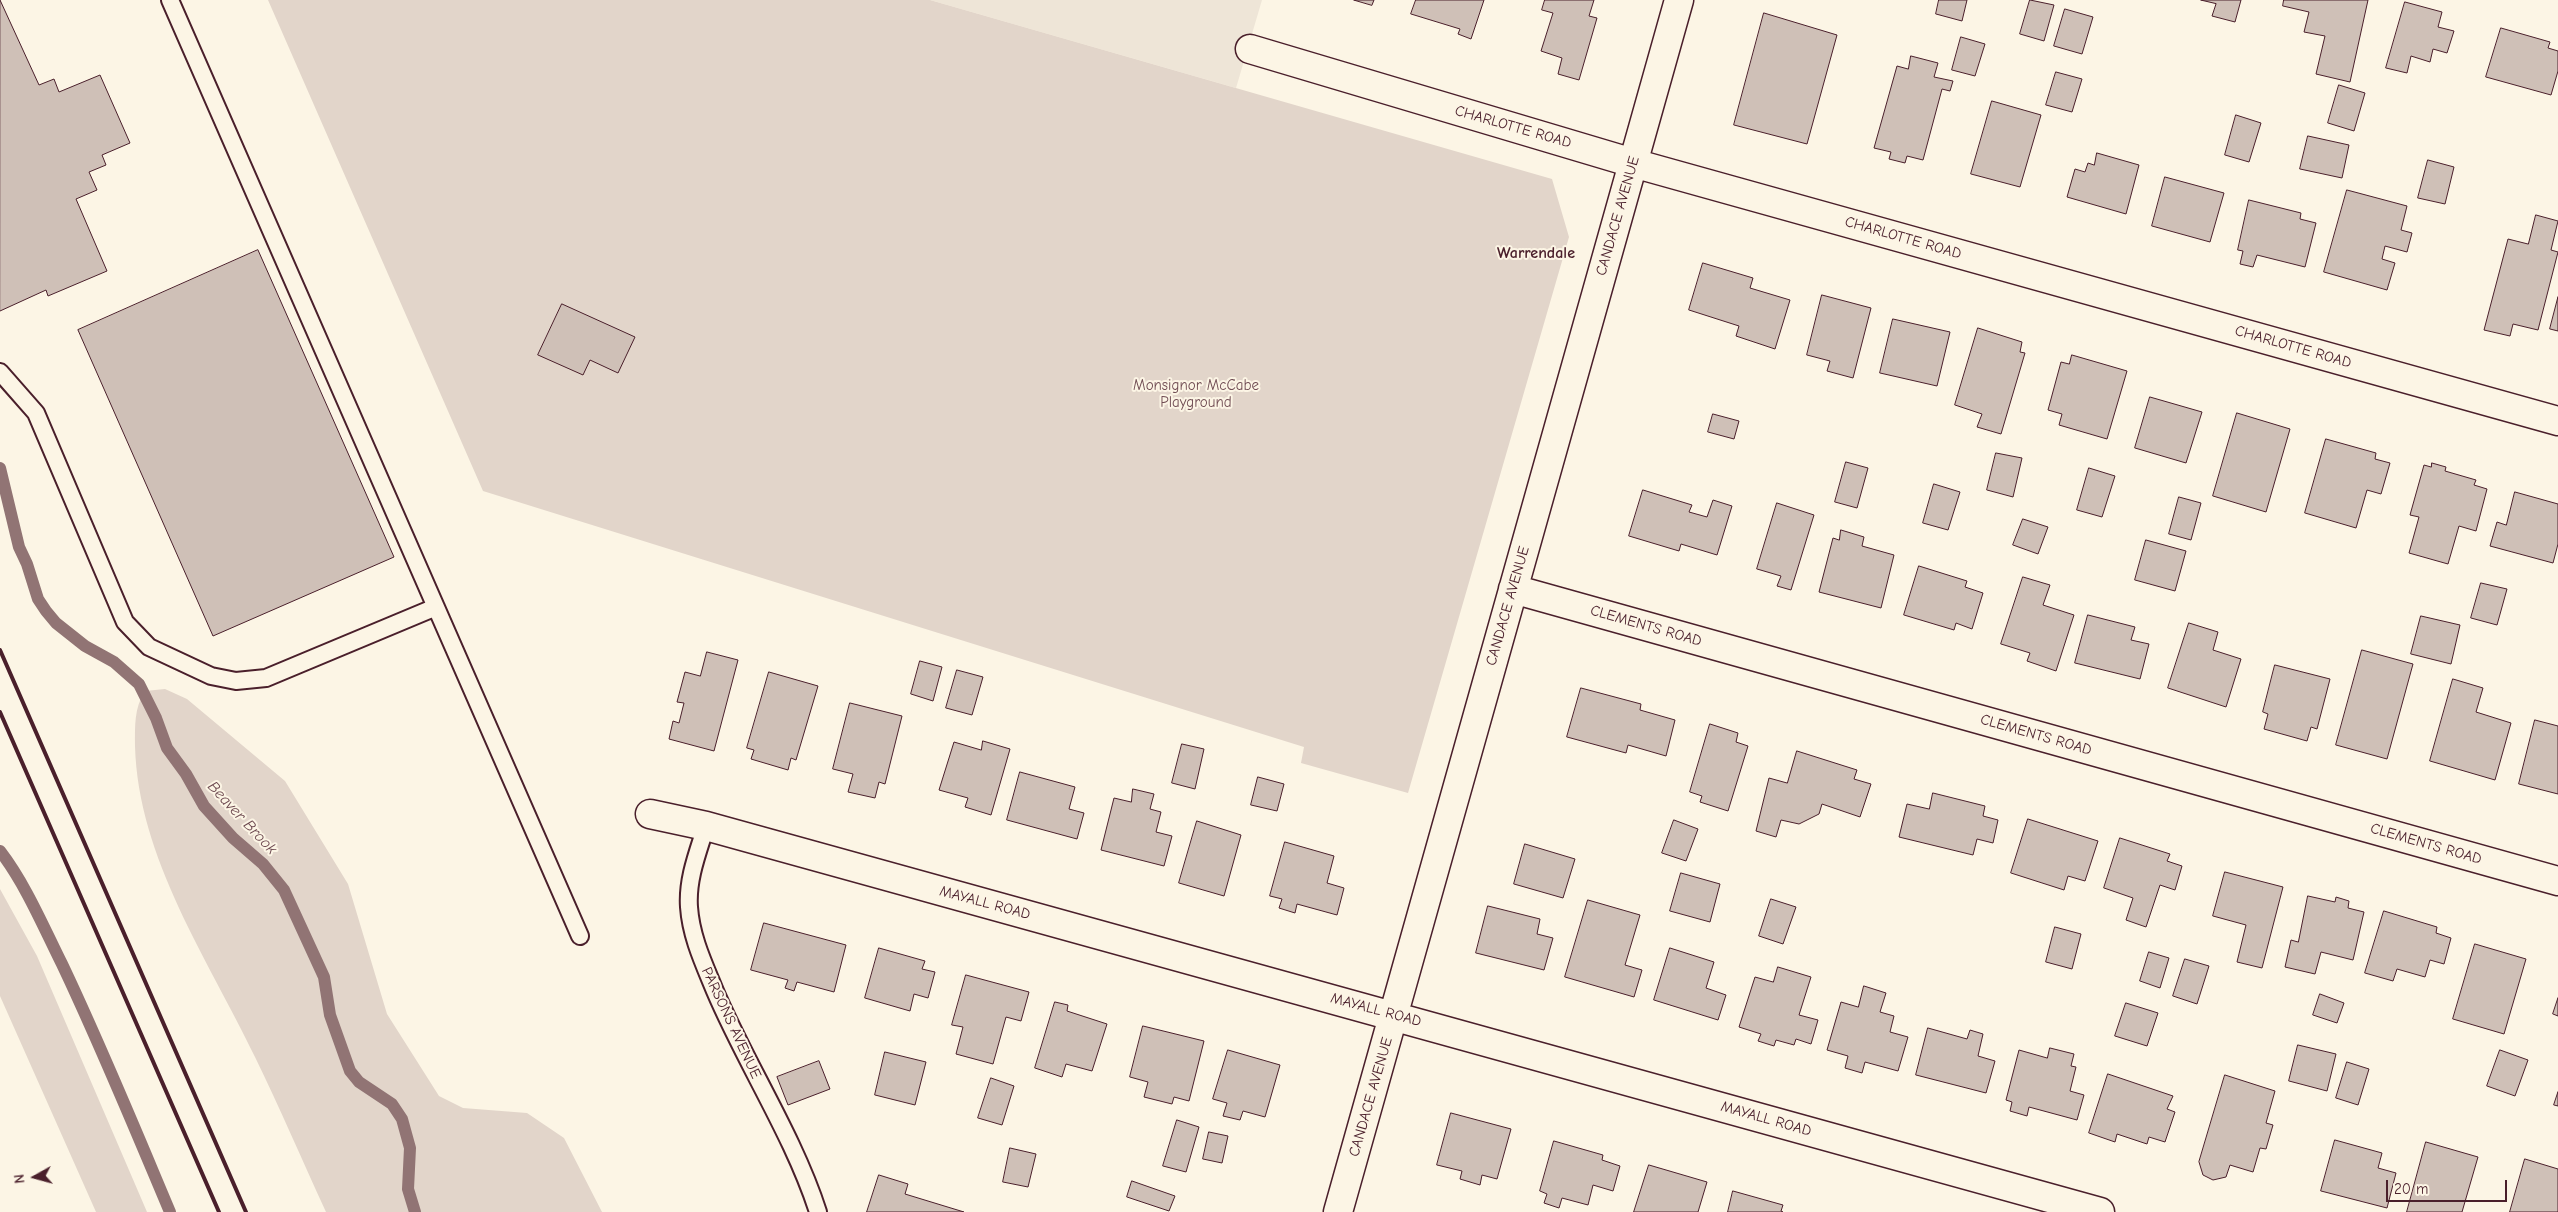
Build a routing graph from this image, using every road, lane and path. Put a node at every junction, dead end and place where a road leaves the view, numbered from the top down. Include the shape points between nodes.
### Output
1 (170, 0) edge
2 (1678, 0) edge
3 (1250, 50) dead end
4 (1633, 163) junction
5 (0, 372) edge
6 (2558, 421) edge
7 (1513, 589) junction
8 (436, 607) junction
9 (650, 814) dead end
10 (706, 826) junction
11 (2558, 881) edge
12 (580, 936) dead end
13 (1394, 1015) junction
14 (818, 1212) edge
15 (1338, 1212) edge
16 (2100, 1212) edge

1 - 8 lane
2 - 4 street, CANDACE AVENUE
3 - 4 street, CHARLOTTE ROAD
4 - 6 street, CHARLOTTE ROAD
4 - 7 street, CANDACE AVENUE
5 - 8 lane via 36,413 125,622 149,647 211,676 236,681 266,678
7 - 11 street, CLEMENTS ROAD
7 - 13 street, CANDACE AVENUE
8 - 12 lane
9 - 10 street, MAYALL ROAD
10 - 13 street, MAYALL ROAD
10 - 14 lane, PARSONS AVENUE via 690,886 689,906 698,950
13 - 15 street, CANDACE AVENUE
13 - 16 street, MAYALL ROAD

